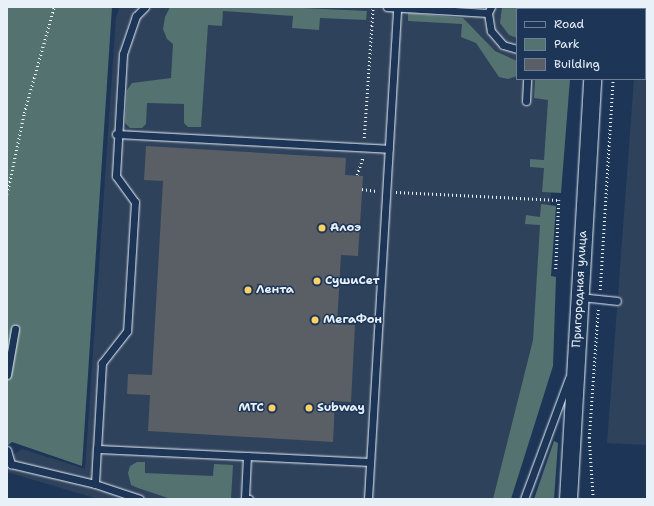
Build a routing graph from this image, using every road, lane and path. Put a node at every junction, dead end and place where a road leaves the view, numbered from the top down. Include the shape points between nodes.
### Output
1 (54, 7) edge
2 (145, 7) edge
3 (373, 7) edge
4 (388, 7) edge
5 (397, 8) edge
6 (490, 10) edge
7 (516, 49) edge
8 (527, 80) edge
9 (592, 80) edge
10 (613, 80) edge
11 (526, 101) dead end
12 (116, 134) junction
13 (363, 147) junction
14 (389, 148) junction
15 (356, 175) dead end
16 (362, 189) dead end
17 (386, 191) junction
18 (7, 194) edge
19 (556, 270) dead end
20 (580, 297) junction
21 (599, 299) junction
22 (617, 301) dead end
23 (15, 330) dead end
24 (576, 359) junction
25 (7, 375) edge
26 (97, 449) junction
27 (7, 450) edge
28 (247, 456) junction
29 (370, 462) junction
30 (95, 484) junction
31 (140, 499) edge
32 (249, 499) edge
33 (368, 499) edge
34 (524, 499) edge
35 (568, 499) edge
36 (593, 499) edge

1 - 18 path via 24,113
2 - 12 lane via 136,16 123,54
3 - 13 path
4 - 5 lane
5 - 6 lane
5 - 14 lane
6 - 7 lane via 491,31 503,45
8 - 11 lane
9 - 20 street, Пригородная улица
10 - 21 path
12 - 13 lane
12 - 26 lane via 116,176 135,202 127,331 102,362
13 - 14 lane
13 - 15 path
14 - 17 lane
16 - 17 path
17 - 19 path via 559,200
17 - 29 lane
20 - 21 lane
20 - 24 street, Пригородная улица
21 - 22 lane
21 - 36 path via 589,438
23 - 25 lane
24 - 34 lane
24 - 35 street, Пригородная улица
26 - 28 lane
26 - 30 lane
27 - 30 lane via 11,464
28 - 29 lane
28 - 32 lane via 245,498
29 - 33 lane
30 - 31 lane

